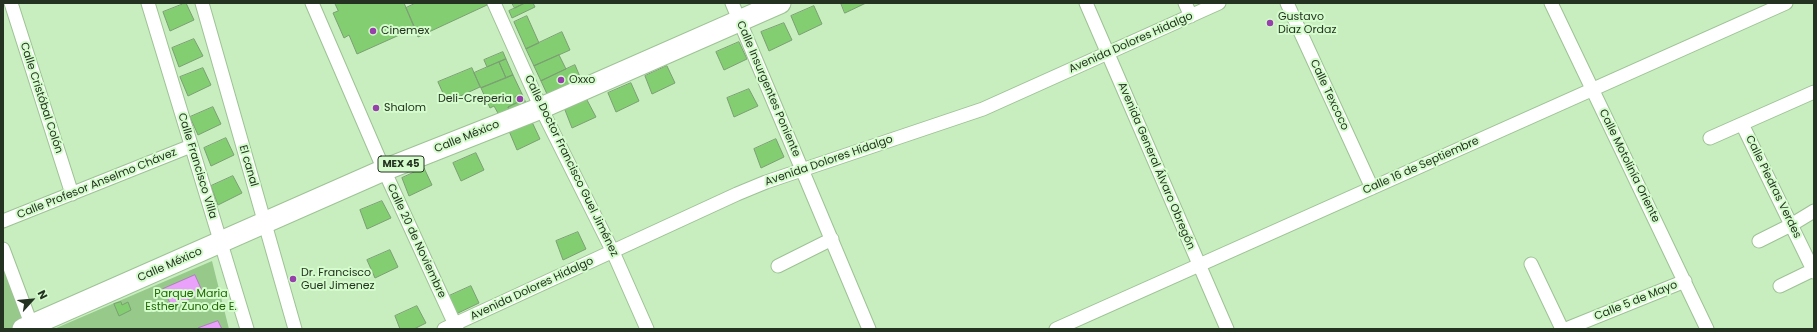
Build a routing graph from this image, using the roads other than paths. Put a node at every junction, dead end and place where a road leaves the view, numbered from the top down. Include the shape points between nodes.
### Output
1 (11, 3) edge
2 (148, 3) edge
3 (202, 3) edge
4 (312, 3) edge
5 (494, 3) edge
6 (780, 3) edge
7 (1086, 3) edge
8 (1185, 3) edge
9 (1219, 3) edge
10 (1287, 3) edge
11 (1551, 3) edge
12 (1786, 3) edge
13 (735, 12) edge
14 (1191, 16) junction
15 (1107, 54) junction
16 (1592, 89) junction
17 (1814, 92) edge
18 (541, 108) junction
19 (1742, 124) junction
20 (1710, 138) dead end
21 (191, 146) junction
22 (384, 170) junction
23 (803, 170) junction
24 (1372, 188) junction
25 (72, 194) junction
26 (1814, 211) edge
27 (3, 221) edge
28 (264, 223) junction
29 (1791, 225) junction
30 (832, 239) junction
31 (1759, 241) dead end
32 (220, 243) junction
33 (3, 249) edge
34 (613, 252) junction
35 (1531, 264) dead end
36 (778, 266) dead end
37 (1199, 266) junction
38 (1813, 271) edge
39 (1685, 281) junction
40 (1780, 286) dead end
41 (452, 327) edge
42 (29, 328) edge
43 (247, 329) edge
44 (295, 329) edge
45 (647, 329) edge
46 (870, 329) edge
47 (1056, 329) edge
48 (1227, 329) edge
49 (1562, 329) edge
50 (1566, 329) edge
51 (1707, 329) edge

1 - 25 street, Calle Cristóbal Colón
2 - 21 street, Calle Francisco Villa
3 - 28 street, El canal
4 - 22 street, Calle 20 de Noviembre
5 - 18 street, Calle Doctor Francisco Guel Jiménez
6 - 13 main road, Calle México / MEX 45
7 - 15 street, Avenida General Álvaro Obregón
8 - 14 street
9 - 14 street, Avenida Dolores Hidalgo
10 - 24 street, Calle Texcoco
11 - 16 street, Calle Motolinía Oriente
12 - 16 street, Calle 16 de Septiembre
13 - 18 main road, Calle México / MEX 45
13 - 23 street, Calle Insurgentes Poniente
14 - 15 street, Avenida Dolores Hidalgo
15 - 23 street, Avenida Dolores Hidalgo via 983,110
15 - 37 street, Avenida General Álvaro Obregón
16 - 24 street, Calle 16 de Septiembre
16 - 39 street, Calle Motolinía Oriente
17 - 19 street
18 - 22 main road, Calle México / MEX 45
18 - 34 street, Calle Doctor Francisco Guel Jiménez
19 - 20 street
19 - 29 street, Calle Piedras Verdes
21 - 25 street, Calle Profesor Anselmo Chávez
21 - 32 street, Calle Francisco Villa
22 - 28 main road, Calle México / MEX 45
22 - 41 street, Calle 20 de Noviembre
23 - 30 street, Calle Insurgentes Poniente
23 - 34 street, Avenida Dolores Hidalgo via 737,194
24 - 37 street, Calle 16 de Septiembre
25 - 27 street, Calle Profesor Anselmo Chávez
26 - 29 street
28 - 32 main road, Calle México / MEX 45
28 - 44 street, El canal
29 - 31 street
29 - 38 street, Calle Piedras Verdes
30 - 36 street
30 - 46 street, Calle Insurgentes Poniente
32 - 42 main road, Calle México / MEX 45
32 - 43 street, Calle Francisco Villa
33 - 42 street
34 - 41 street, Avenida Dolores Hidalgo
34 - 45 street, Calle Doctor Francisco Guel Jiménez
35 - 49 street
37 - 47 street, Calle 16 de Septiembre
37 - 48 street, Avenida General Álvaro Obregón
38 - 40 street
39 - 50 street, Calle 5 de Mayo
39 - 51 street, Calle Motolinía Oriente

